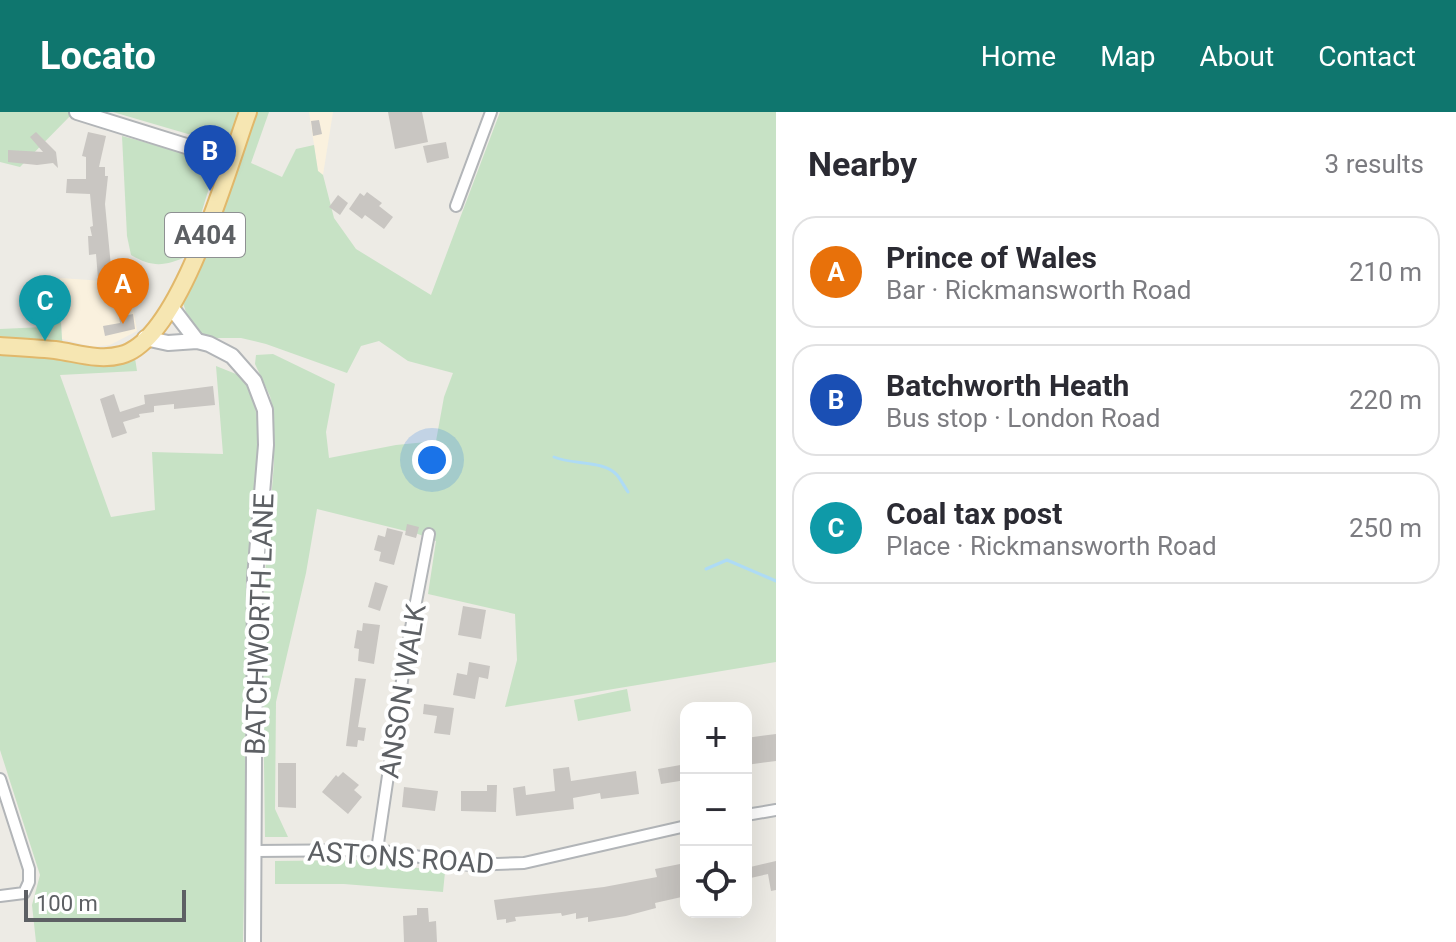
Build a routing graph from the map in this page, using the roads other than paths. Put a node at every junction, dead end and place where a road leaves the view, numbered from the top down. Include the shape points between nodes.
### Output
1 (77, 112) edge
2 (248, 112) edge
3 (491, 112) edge
4 (231, 160) junction
5 (456, 206) dead end
6 (171, 307) junction
7 (145, 338) junction
8 (197, 341) junction
9 (0, 346) edge
10 (429, 534) dead end
11 (0, 779) edge
12 (776, 810) edge
13 (752, 814) edge
14 (680, 827) edge
15 (377, 850) junction
16 (255, 851) junction
17 (0, 896) edge
18 (253, 942) edge

1 - 4 street
2 - 4 main road, A404
3 - 5 street
4 - 6 main road, A404 via 194,264
6 - 7 main road, A404
6 - 8 street, BATCHWORTH LANE
7 - 8 street, BATCHWORTH LANE
7 - 9 main road, A404 via 129,353 114,357
8 - 16 street, BATCHWORTH LANE via 241,364 265,410 255,578
10 - 15 street, ANSON WALK
11 - 17 street via 29,869 24,893
12 - 13 street
14 - 15 street, ASTONS ROAD via 524,863 470,865
15 - 16 street, ASTONS ROAD
16 - 18 street, BATCHWORTH LANE

